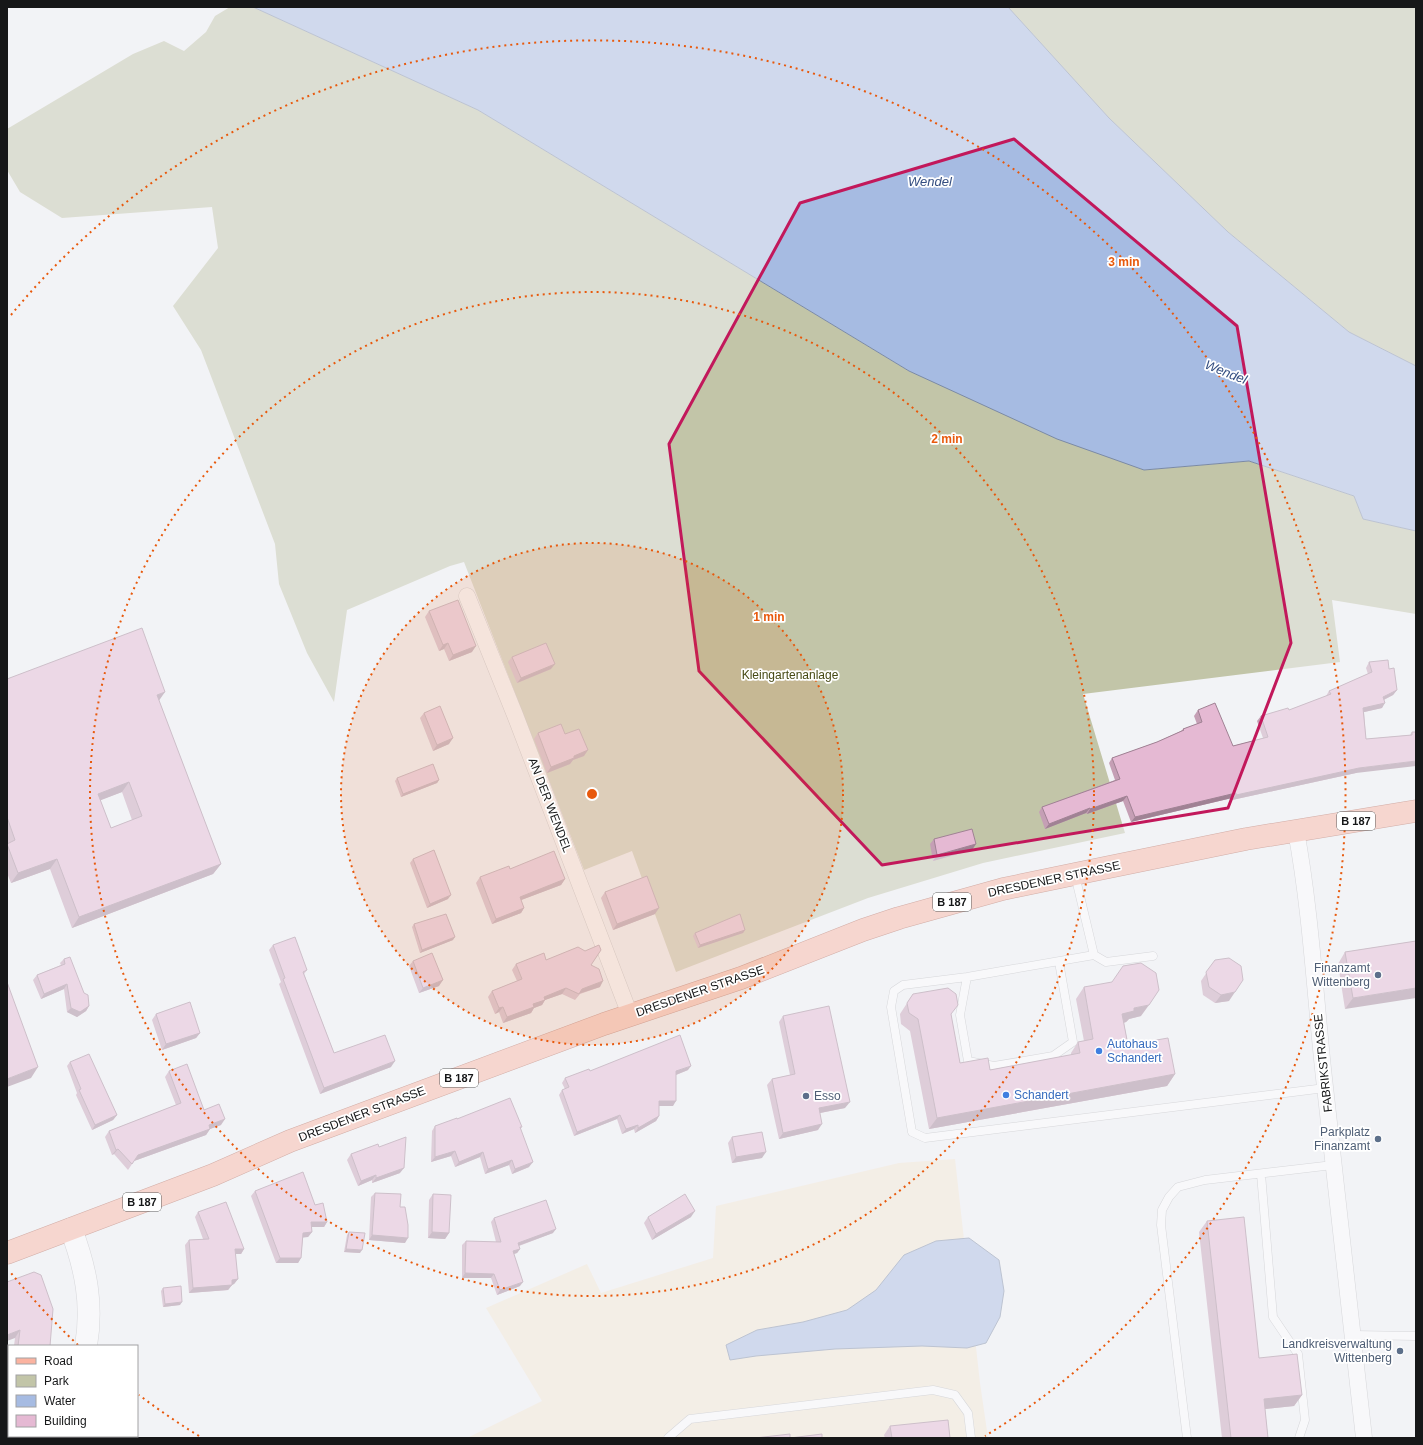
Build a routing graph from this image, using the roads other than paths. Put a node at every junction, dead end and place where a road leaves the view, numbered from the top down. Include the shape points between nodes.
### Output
1 (467, 596) dead end
2 (1416, 811) edge
3 (1296, 830) junction
4 (1075, 874) junction
5 (1094, 955) junction
6 (1153, 956) dead end
7 (1059, 962) junction
8 (967, 977) junction
9 (630, 1015) junction
10 (1325, 1088) junction
11 (1333, 1165) junction
12 (1261, 1174) junction
13 (71, 1229) junction
14 (7, 1253) edge
15 (1353, 1336) junction
16 (1416, 1336) edge
17 (86, 1345) edge
18 (668, 1438) edge
19 (971, 1438) edge
20 (1187, 1438) edge
21 (1298, 1438) edge
22 (1364, 1438) edge

1 - 9 street, AN DER WENDEL
2 - 3 main road, DRESDENER STRASSE / B 187
3 - 4 main road, DRESDENER STRASSE / B 187
3 - 10 street, FABRIKSTRASSE
4 - 5 lane
4 - 9 main road, DRESDENER STRASSE / B 187 via 1003,889 899,918 741,978
5 - 6 lane via 1106,962
5 - 7 lane
7 - 8 lane
7 - 8 lane via 1073,1042 1053,1056 994,1066 968,1061 960,1015
8 - 10 lane via 903,985 894,991 891,1007 912,1132 925,1138
9 - 13 main road, DRESDENER STRASSE / B 187 via 290,1141 213,1175
10 - 11 street, FABRIKSTRASSE
11 - 12 lane
11 - 15 street, FABRIKSTRASSE
12 - 20 lane via 1205,1180 1178,1188 1162,1210 1161,1225
12 - 21 lane via 1274,1317 1298,1354 1305,1420
13 - 14 main road, DRESDENER STRASSE / B 187
13 - 17 main road via 82,1258 87,1291 89,1311
15 - 16 lane
15 - 22 street, FABRIKSTRASSE
18 - 19 lane via 690,1419 933,1390 955,1395 968,1413

